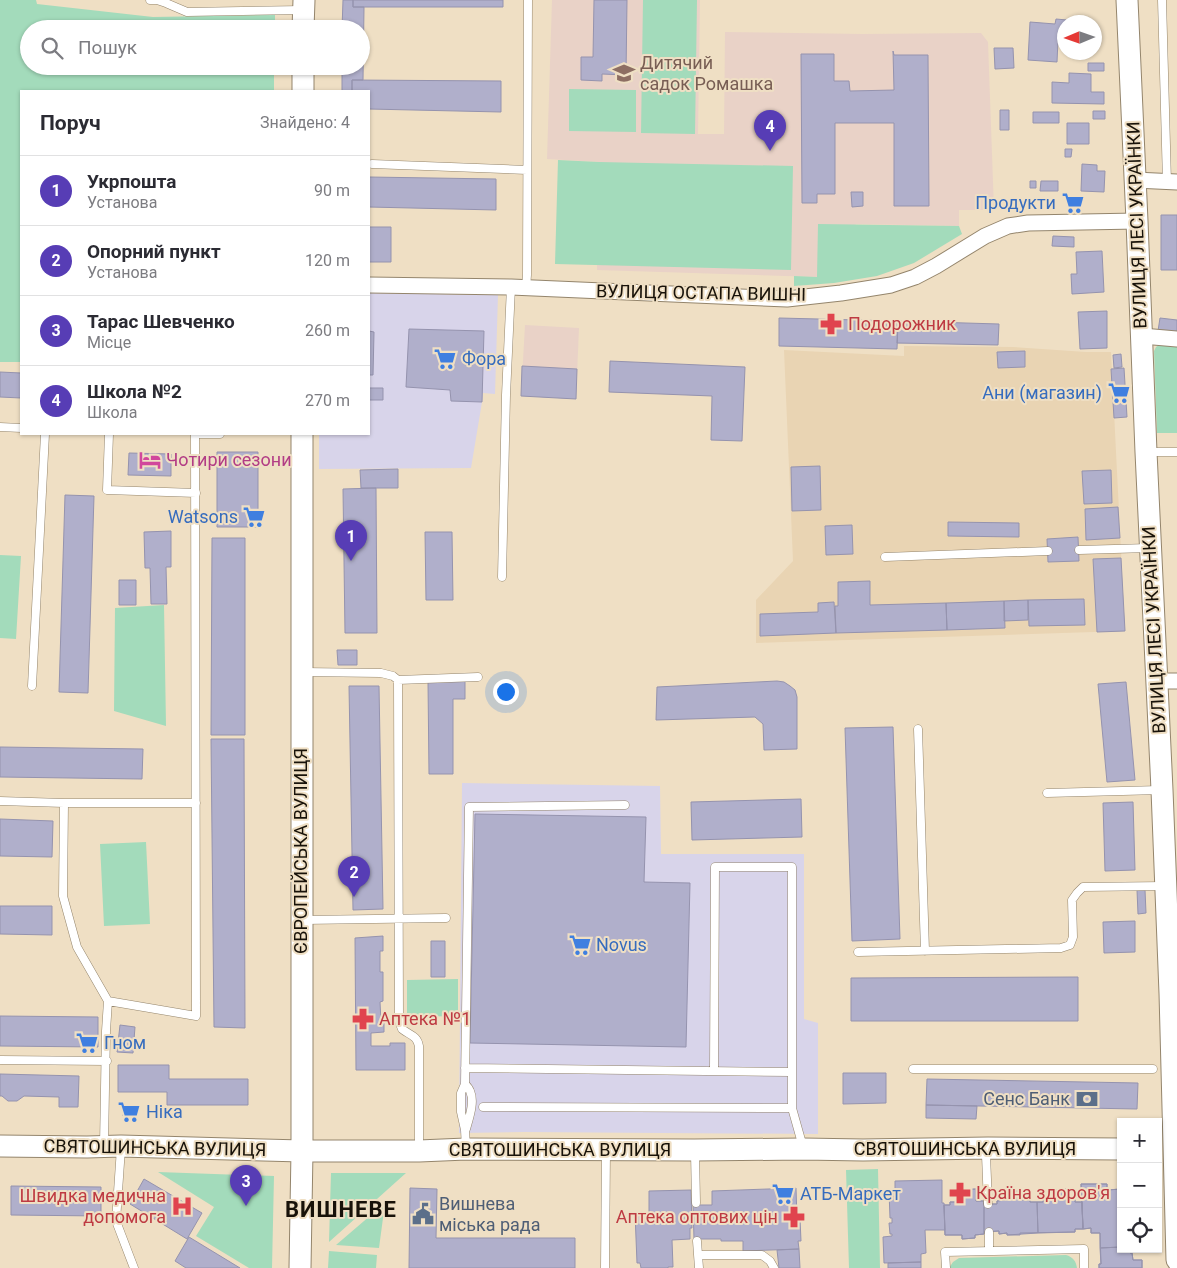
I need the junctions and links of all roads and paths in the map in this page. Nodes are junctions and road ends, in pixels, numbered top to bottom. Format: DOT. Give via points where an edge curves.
graph roads {
  1 [pos="150,0"];
  2 [pos="528,0"];
  3 [pos="1127,0"];
  4 [pos="1162,0"];
  5 [pos="304,13"];
  6 [pos="304,75"];
  7 [pos="304,90"];
  8 [pos="372,164"];
  9 [pos="527,170"];
  10 [pos="1135,180"];
  11 [pos="1172,182"];
  12 [pos="1137,221"];
  13 [pos="370,284"];
  14 [pos="518,288"];
  15 [pos="1142,336"];
  16 [pos="1177,339"];
  17 [pos="0,427"];
  18 [pos="20,428"];
  19 [pos="45,435"];
  20 [pos="109,435"];
  21 [pos="195,435"];
  22 [pos="302,435"];
  23 [pos="1146,452"];
  24 [pos="1177,452"];
  25 [pos="196,493"];
  26 [pos="1151,548"];
  27 [pos="1079,550"];
  28 [pos="1048,551"];
  29 [pos="885,556"];
  30 [pos="502,577"];
  31 [pos="301,672"];
  32 [pos="478,677"];
  33 [pos="398,680"];
  34 [pos="1167,681"];
  35 [pos="32,686"];
  36 [pos="918,729"];
  37 [pos="1162,790"];
  38 [pos="1047,792"];
  39 [pos="0,801"];
  40 [pos="64,802"];
  41 [pos="196,803"];
  42 [pos="625,805"];
  43 [pos="1171,861"];
  44 [pos="1165,886"];
  45 [pos="446,918"];
  46 [pos="398,919"];
  47 [pos="301,920"];
  48 [pos="925,951"];
  49 [pos="858,952"];
  50 [pos="1174,993"];
  51 [pos="108,1001"];
  52 [pos="0,1060"];
  53 [pos="106,1061"];
  54 [pos="466,1068"];
  55 [pos="913,1069"];
  56 [pos="1153,1069"];
  57 [pos="714,1071"];
  58 [pos="791,1072"];
  59 [pos="483,1107"];
  60 [pos="792,1108"];
  61 [pos="466,1139"];
  62 [pos="0,1146"];
  63 [pos="112,1146"];
  64 [pos="1170,1147"];
  65 [pos="988,1148"];
  66 [pos="803,1149"];
  67 [pos="1117,1149"];
  68 [pos="606,1150"];
  69 [pos="694,1150"];
  70 [pos="302,1151"];
  71 [pos="419,1151"];
  72 [pos="696,1203"];
  73 [pos="988,1204"];
  74 [pos="988,1232"];
  75 [pos="697,1241"];
  76 [pos="989,1251"];
  77 [pos="698,1255"];
  78 [pos="1177,1260"];
  79 [pos="134,1268"];
  80 [pos="300,1268"];
  81 [pos="605,1268"];
  82 [pos="699,1268"];
  83 [pos="774,1268"];
  84 [pos="946,1268"];
  85 [pos="1084,1268"];
  1 -- 5 [label="lane" via="187,12"];
  2 -- 9 [label="lane"];
  3 -- 10 [label="street, ВУЛИЦЯ ЛЕСІ УКРАЇНКИ"];
  4 -- 11 [label="lane"];
  6 -- 7 [label="street"];
  8 -- 9 [label="lane"];
  9 -- 14 [label="lane" via="527,275"];
  10 -- 11 [label="street"];
  10 -- 12 [label="street, ВУЛИЦЯ ЛЕСІ УКРАЇНКИ"];
  12 -- 14 [label="street, ВУЛИЦЯ ОСТАПА ВИШНІ" via="1008,226 915,277 891,285 787,299"];
  12 -- 15 [label="street, ВУЛИЦЯ ЛЕСІ УКРАЇНКИ"];
  13 -- 14 [label="street, ВУЛИЦЯ ОСТАПА ВИШНІ"];
  14 -- 30 [label="lane" via="506,395"];
  15 -- 16 [label="street"];
  15 -- 23 [label="street, ВУЛИЦЯ ЛЕСІ УКРАЇНКИ"];
  17 -- 18 [label="lane"];
  19 -- 35 [label="lane"];
  20 -- 25 [label="lane" via="107,490"];
  21 -- 25 [label="lane"];
  22 -- 31 [label="street, ЄВРОПЕЙСЬКА ВУЛИЦЯ"];
  23 -- 24 [label="lane"];
  23 -- 26 [label="street, ВУЛИЦЯ ЛЕСІ УКРАЇНКИ"];
  25 -- 41 [label="lane"];
  26 -- 27 [label="lane"];
  26 -- 34 [label="street, ВУЛИЦЯ ЛЕСІ УКРАЇНКИ"];
  28 -- 29 [label="lane"];
  31 -- 33 [label="lane" via="382,673"];
  31 -- 47 [label="street, ЄВРОПЕЙСЬКА ВУЛИЦЯ"];
  32 -- 33 [label="lane"];
  33 -- 46 [label="lane"];
  34 -- 37 [label="street, ВУЛИЦЯ ЛЕСІ УКРАЇНКИ"];
  36 -- 48 [label="lane"];
  37 -- 38 [label="lane"];
  37 -- 43 [label="street, ВУЛИЦЯ ЛЕСІ УКРАЇНКИ"];
  39 -- 40 [label="lane"];
  40 -- 41 [label="lane"];
  40 -- 51 [label="lane" via="64,896 77,947"];
  41 -- 51 [label="lane" via="196,1016"];
  42 -- 54 [label="lane" via="469,807"];
  43 -- 44 [label="street, ВУЛИЦЯ ЛЕСІ УКРАЇНКИ"];
  44 -- 48 [label="lane" via="1084,887 1072,900 1073,937 1070,945 1061,948"];
  44 -- 50 [label="street, ВУЛИЦЯ ЛЕСІ УКРАЇНКИ"];
  45 -- 46 [label="lane"];
  46 -- 47 [label="lane"];
  46 -- 71 [label="lane" via="400,1026 416,1038 419,1046"];
  47 -- 70 [label="street, ЄВРОПЕЙСЬКА ВУЛИЦЯ"];
  48 -- 49 [label="lane"];
  50 -- 64 [label="street, ВУЛИЦЯ ЛЕСІ УКРАЇНКИ"];
  51 -- 53 [label="lane"];
  52 -- 53 [label="lane"];
  53 -- 63 [label="lane"];
  54 -- 57 [label="lane"];
  54 -- 61 [label="lane" via="461,1112"];
  55 -- 56 [label="lane"];
  57 -- 58 [label="lane"];
  57 -- 58 [label="lane" via="715,867 792,868"];
  58 -- 60 [label="lane"];
  59 -- 60 [label="lane"];
  60 -- 66 [label="lane"];
  61 -- 68 [label="street, СВЯТОШИНСЬКА ВУЛИЦЯ"];
  61 -- 71 [label="street, СВЯТОШИНСЬКА ВУЛИЦЯ"];
  62 -- 63 [label="street, СВЯТОШИНСЬКА ВУЛИЦЯ"];
  63 -- 70 [label="street, СВЯТОШИНСЬКА ВУЛИЦЯ"];
  63 -- 79 [label="lane" via="116,1221"];
  64 -- 78 [label="street, ВУЛИЦЯ ЛЕСІ УКРАЇНКИ"];
  65 -- 66 [label="street, СВЯТОШИНСЬКА ВУЛИЦЯ"];
  65 -- 67 [label="street, СВЯТОШИНСЬКА ВУЛИЦЯ"];
  65 -- 73 [label="lane"];
  66 -- 69 [label="street, СВЯТОШИНСЬКА ВУЛИЦЯ"];
  68 -- 69 [label="street, СВЯТОШИНСЬКА ВУЛИЦЯ"];
  68 -- 81 [label="lane"];
  69 -- 72 [label="lane"];
  70 -- 71 [label="street, СВЯТОШИНСЬКА ВУЛИЦЯ"];
  70 -- 80 [label="street, ЄВРОПЕЙСЬКА ВУЛИЦЯ"];
  74 -- 76 [label="lane"];
  75 -- 77 [label="lane"];
  76 -- 84 [label="lane" via="945,1252"];
  76 -- 85 [label="lane" via="1084,1249"];
  77 -- 82 [label="lane"];
  77 -- 83 [label="lane" via="762,1255"];
}
